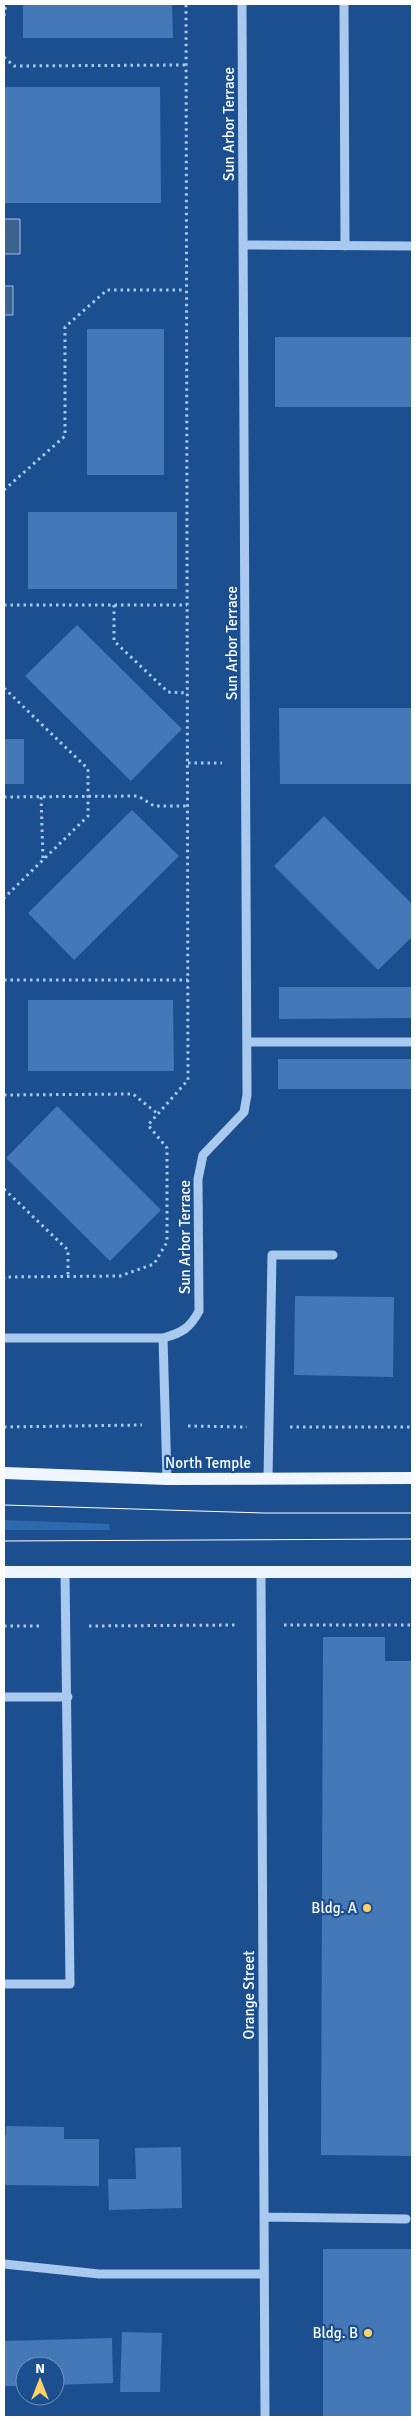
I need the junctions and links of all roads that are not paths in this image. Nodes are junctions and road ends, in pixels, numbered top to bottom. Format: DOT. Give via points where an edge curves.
graph roads {
  1 [pos="242,4"];
  2 [pos="344,4"];
  3 [pos="244,245"];
  4 [pos="346,246"];
  5 [pos="412,246"];
  6 [pos="247,1042"];
  7 [pos="412,1042"];
  8 [pos="333,1255"];
  9 [pos="4,1338"];
  10 [pos="163,1338"];
  11 [pos="4,1473"];
  12 [pos="412,1478"];
  13 [pos="167,1479"];
  14 [pos="268,1479"];
  15 [pos="4,1572"];
  16 [pos="65,1572"];
  17 [pos="261,1572"];
  18 [pos="412,1572"];
  19 [pos="4,1697"];
  20 [pos="68,1697"];
  21 [pos="4,1984"];
  22 [pos="264,2217"];
  23 [pos="406,2219"];
  24 [pos="4,2264"];
  25 [pos="264,2274"];
  26 [pos="265,2417"];
  1 -- 3 [label="street, Sun Arbor Terrace"];
  2 -- 4 [label="street"];
  3 -- 4 [label="street"];
  3 -- 6 [label="street, Sun Arbor Terrace"];
  4 -- 5 [label="street"];
  6 -- 7 [label="street"];
  6 -- 10 [label="street, Sun Arbor Terrace" via="244,1112 202,1155 198,1179 199,1311 192,1324 181,1333"];
  8 -- 14 [label="street" via="272,1255"];
  9 -- 10 [label="street, Sun Arbor Terrace"];
  10 -- 13 [label="street"];
  11 -- 13 [label="main road, North Temple"];
  12 -- 14 [label="main road, North Temple"];
  13 -- 14 [label="main road, North Temple"];
  15 -- 16 [label="main road"];
  16 -- 17 [label="main road"];
  16 -- 20 [label="street"];
  17 -- 18 [label="main road"];
  17 -- 22 [label="street, Orange Street"];
  19 -- 20 [label="street"];
  20 -- 21 [label="street" via="70,1984"];
  22 -- 23 [label="street"];
  22 -- 25 [label="street, Orange Street"];
  24 -- 25 [label="street" via="99,2274"];
  25 -- 26 [label="street, Orange Street"];
}
